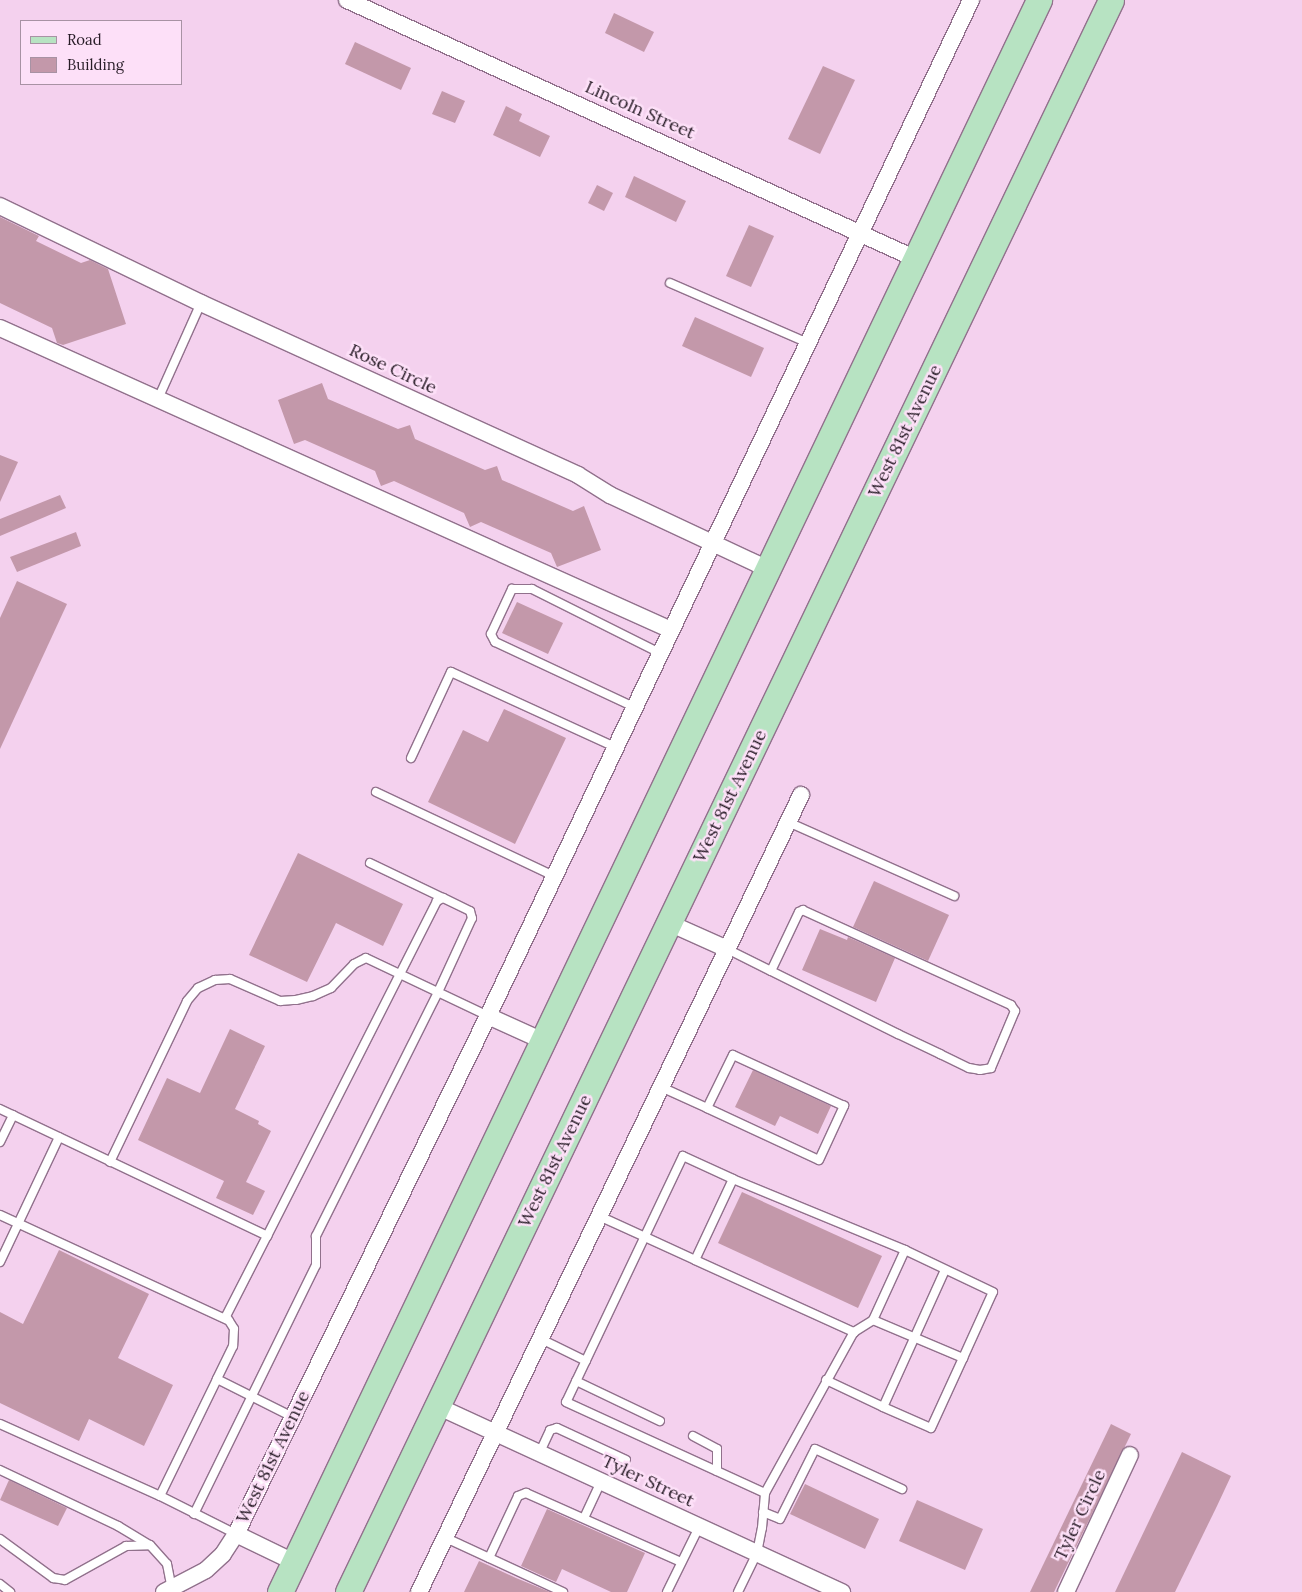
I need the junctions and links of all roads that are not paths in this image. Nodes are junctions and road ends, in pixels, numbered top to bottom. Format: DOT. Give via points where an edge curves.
graph roads {
  1 [pos="347,0"];
  2 [pos="971,0"];
  3 [pos="1039,0"];
  4 [pos="1112,0"];
  5 [pos="0,206"];
  6 [pos="860,233"];
  7 [pos="916,259"];
  8 [pos="670,283"];
  9 [pos="201,303"];
  10 [pos="0,328"];
  11 [pos="808,343"];
  12 [pos="158,399"];
  13 [pos="713,543"];
  14 [pos="768,569"];
  15 [pos="671,630"];
  16 [pos="660,653"];
  17 [pos="634,707"];
  18 [pos="615,747"];
  19 [pos="411,758"];
  20 [pos="376,792"];
  21 [pos="801,795"];
  22 [pos="788,822"];
  23 [pos="370,863"];
  24 [pos="554,876"];
  25 [pos="954,896"];
  26 [pos="443,898"];
  27 [pos="669,923"];
  28 [pos="727,949"];
  29 [pos="771,971"];
  30 [pos="401,974"];
  31 [pos="438,992"];
  32 [pos="488,1016"];
  33 [pos="543,1041"];
  34 [pos="661,1087"];
  35 [pos="707,1108"];
  36 [pos="0,1109"];
  37 [pos="13,1115"];
  38 [pos="59,1137"];
  39 [pos="0,1142"];
  40 [pos="110,1162"];
  41 [pos="733,1179"];
  42 [pos="0,1215"];
  43 [pos="599,1216"];
  44 [pos="18,1223"];
  45 [pos="267,1236"];
  46 [pos="645,1237"];
  47 [pos="905,1250"];
  48 [pos="695,1260"];
  49 [pos="0,1262"];
  50 [pos="945,1270"];
  51 [pos="873,1320"];
  52 [pos="229,1321"];
  53 [pos="854,1332"];
  54 [pos="914,1337"];
  55 [pos="541,1339"];
  56 [pos="963,1358"];
  57 [pos="586,1361"];
  58 [pos="217,1379"];
  59 [pos="826,1380"];
  60 [pos="576,1382"];
  61 [pos="251,1396"];
  62 [pos="437,1406"];
  63 [pos="884,1407"];
  64 [pos="293,1417"];
  65 [pos="660,1421"];
  66 [pos="0,1424"];
  67 [pos="495,1434"];
  68 [pos="693,1436"];
  69 [pos="539,1454"];
  70 [pos="1130,1455"];
  71 [pos="626,1460"];
  72 [pos="0,1470"];
  73 [pos="717,1471"];
  74 [pos="600,1482"];
  75 [pos="902,1489"];
  76 [pos="765,1493"];
  77 [pos="160,1496"];
  78 [pos="763,1512"];
  79 [pos="194,1514"];
  80 [pos="584,1518"];
  81 [pos="699,1527"];
  82 [pos="236,1534"];
  83 [pos="446,1538"];
  84 [pos="0,1539"];
  85 [pos="150,1545"];
  86 [pos="757,1553"];
  87 [pos="489,1558"];
  88 [pos="294,1562"];
  89 [pos="681,1562"];
  90 [pos="0,1584"];
  91 [pos="168,1590"];
  92 [pos="8,1591"];
  93 [pos="280,1592"];
  94 [pos="348,1592"];
  95 [pos="419,1592"];
  96 [pos="563,1592"];
  97 [pos="667,1592"];
  98 [pos="738,1592"];
  99 [pos="842,1592"];
  100 [pos="1066,1592"];
  1 -- 6 [label="street, Lincoln Street"];
  2 -- 6 [label="street, West 81st Avenue"];
  3 -- 7 [label="main road"];
  4 -- 27 [label="main road, West 81st Avenue"];
  5 -- 9 [label="street, Rose Circle"];
  6 -- 7 [label="street, Lincoln Street"];
  6 -- 11 [label="street, West 81st Avenue"];
  7 -- 14 [label="main road"];
  8 -- 11 [label="lane"];
  9 -- 12 [label="lane"];
  9 -- 13 [label="street, Rose Circle" via="578,475 610,495"];
  10 -- 12 [label="street"];
  11 -- 13 [label="street, West 81st Avenue"];
  12 -- 15 [label="street"];
  13 -- 14 [label="street, Rose Circle"];
  13 -- 15 [label="street, West 81st Avenue"];
  14 -- 33 [label="main road"];
  15 -- 16 [label="street, West 81st Avenue"];
  16 -- 17 [label="street, West 81st Avenue"];
  16 -- 17 [label="lane" via="532,589 512,589 491,634 495,642"];
  17 -- 18 [label="street, West 81st Avenue"];
  18 -- 19 [label="lane" via="451,672"];
  18 -- 24 [label="street, West 81st Avenue"];
  20 -- 24 [label="lane"];
  21 -- 22 [label="street"];
  22 -- 25 [label="lane"];
  22 -- 28 [label="street"];
  23 -- 26 [label="lane"];
  24 -- 32 [label="street, West 81st Avenue"];
  26 -- 30 [label="lane" via="437,901"];
  26 -- 31 [label="lane" via="470,911 472,918"];
  27 -- 28 [label="street"];
  27 -- 62 [label="main road, West 81st Avenue"];
  28 -- 29 [label="lane"];
  28 -- 34 [label="street"];
  29 -- 29 [label="lane" via="799,912 803,910 1011,1005 1015,1011 992,1068 980,1070 969,1068"];
  30 -- 31 [label="lane"];
  30 -- 40 [label="lane" via="366,958 354,964 331,988 296,1000 280,1001 230,978 215,980 198,988 187,1000"];
  30 -- 45 [label="lane"];
  31 -- 32 [label="lane"];
  31 -- 61 [label="lane" via="316,1236 316,1265"];
  32 -- 33 [label="street"];
  32 -- 64 [label="street, West 81st Avenue"];
  33 -- 88 [label="main road"];
  34 -- 35 [label="lane"];
  34 -- 43 [label="street"];
  35 -- 35 [label="lane" via="818,1160 844,1106 733,1055"];
  36 -- 37 [label="lane"];
  37 -- 38 [label="lane"];
  37 -- 39 [label="lane"];
  38 -- 40 [label="lane"];
  38 -- 44 [label="lane"];
  40 -- 45 [label="lane"];
  41 -- 46 [label="lane" via="683,1156"];
  41 -- 47 [label="lane"];
  41 -- 48 [label="lane"];
  42 -- 44 [label="lane"];
  43 -- 46 [label="lane"];
  43 -- 55 [label="street"];
  44 -- 49 [label="lane"];
  44 -- 52 [label="lane"];
  45 -- 52 [label="lane" via="226,1316"];
  46 -- 48 [label="lane"];
  46 -- 57 [label="lane"];
  47 -- 50 [label="lane"];
  47 -- 51 [label="lane"];
  48 -- 53 [label="lane"];
  50 -- 54 [label="lane"];
  50 -- 56 [label="lane" via="993,1292"];
  51 -- 53 [label="lane"];
  51 -- 54 [label="lane"];
  52 -- 58 [label="lane" via="234,1329 232,1346"];
  53 -- 59 [label="lane"];
  54 -- 56 [label="lane"];
  54 -- 63 [label="lane"];
  55 -- 57 [label="lane"];
  55 -- 67 [label="street"];
  56 -- 63 [label="lane" via="932,1428"];
  57 -- 60 [label="lane"];
  58 -- 61 [label="lane"];
  58 -- 77 [label="lane"];
  59 -- 63 [label="lane"];
  59 -- 76 [label="lane"];
  60 -- 65 [label="lane"];
  60 -- 73 [label="lane" via="566,1402"];
  61 -- 64 [label="lane"];
  61 -- 79 [label="lane"];
  62 -- 67 [label="street, Tyler Street"];
  62 -- 94 [label="main road, West 81st Avenue"];
  64 -- 82 [label="street, West 81st Avenue"];
  66 -- 77 [label="lane"];
  67 -- 69 [label="street, Tyler Street"];
  67 -- 83 [label="street"];
  68 -- 73 [label="lane" via="717,1449"];
  69 -- 71 [label="lane" via="550,1430 557,1428"];
  69 -- 74 [label="street, Tyler Street"];
  70 -- 100 [label="street, Tyler Circle"];
  72 -- 85 [label="lane" via="118,1526"];
  73 -- 76 [label="lane"];
  74 -- 80 [label="lane"];
  74 -- 81 [label="street, Tyler Street"];
  75 -- 78 [label="lane" via="815,1448 780,1519"];
  76 -- 78 [label="lane"];
  77 -- 79 [label="lane"];
  78 -- 86 [label="lane"];
  79 -- 82 [label="lane"];
  80 -- 87 [label="lane" via="526,1492 518,1496"];
  80 -- 89 [label="lane"];
  81 -- 86 [label="street, Tyler Street"];
  81 -- 89 [label="lane"];
  82 -- 88 [label="street, West 81st Avenue"];
  82 -- 91 [label="street, West 81st Avenue" via="224,1554 206,1570"];
  83 -- 87 [label="lane"];
  83 -- 95 [label="street"];
  84 -- 85 [label="lane" via="53,1578 65,1580 126,1546"];
  85 -- 91 [label="lane" via="167,1564"];
  86 -- 98 [label="lane"];
  86 -- 99 [label="street, Tyler Street"];
  87 -- 96 [label="lane"];
  88 -- 93 [label="main road"];
  89 -- 97 [label="lane"];
  90 -- 92 [label="lane"];
}
